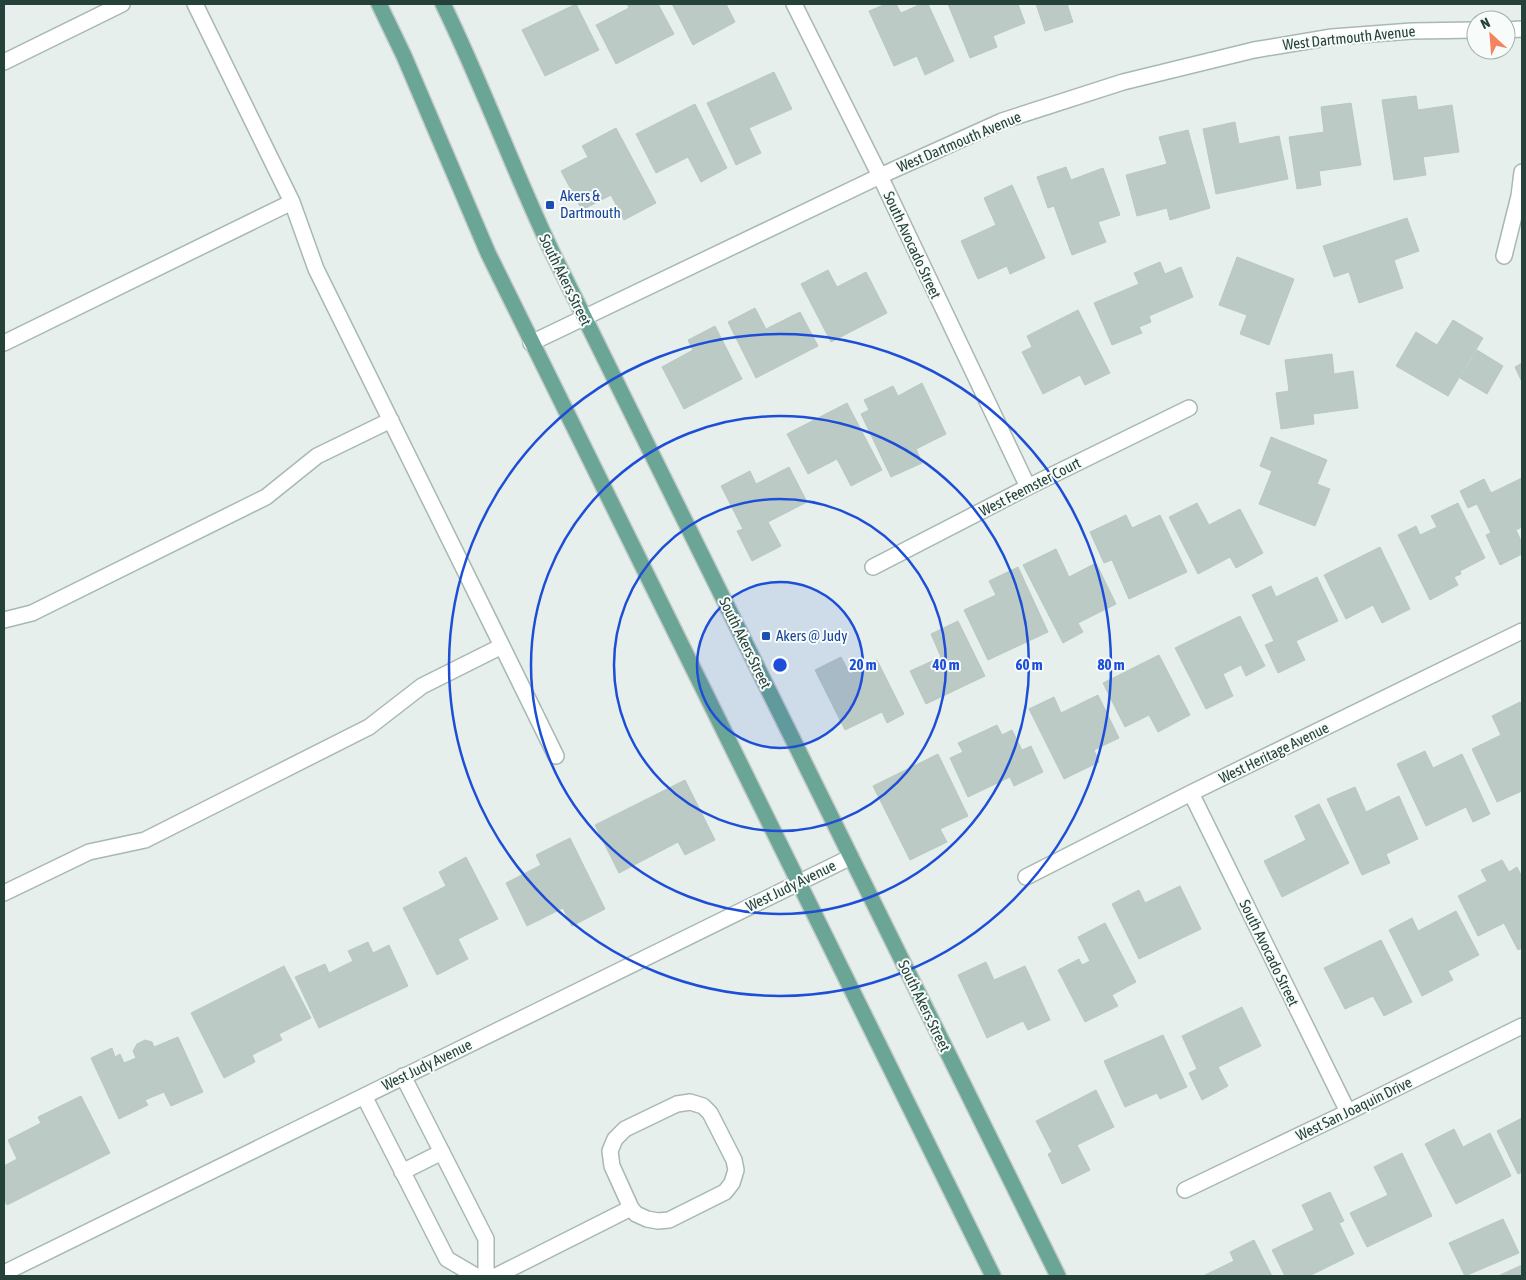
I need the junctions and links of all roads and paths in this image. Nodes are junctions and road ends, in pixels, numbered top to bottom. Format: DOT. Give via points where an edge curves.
graph roads {
  1 [pos="122,4"];
  2 [pos="195,4"];
  3 [pos="379,4"];
  4 [pos="443,4"];
  5 [pos="794,4"];
  6 [pos="1466,30"];
  7 [pos="4,62"];
  8 [pos="1522,172"];
  9 [pos="880,176"];
  10 [pos="292,202"];
  11 [pos="1504,256"];
  12 [pos="584,318"];
  13 [pos="4,343"];
  14 [pos="531,343"];
  15 [pos="1189,408"];
  16 [pos="391,420"];
  17 [pos="1028,487"];
  18 [pos="873,567"];
  19 [pos="4,620"];
  20 [pos="1522,631"];
  21 [pos="502,646"];
  22 [pos="556,756"];
  23 [pos="1191,794"];
  24 [pos="851,857"];
  25 [pos="1026,877"];
  26 [pos="798,883"];
  27 [pos="4,893"];
  28 [pos="1522,1026"];
  29 [pos="404,1076"];
  30 [pos="364,1096"];
  31 [pos="1348,1112"];
  32 [pos="442,1152"];
  33 [pos="402,1172"];
  34 [pos="1185,1190"];
  35 [pos="631,1208"];
  36 [pos="4,1273"];
  37 [pos="476,1276"];
  38 [pos="486,1276"];
  39 [pos="496,1276"];
  40 [pos="993,1276"];
  41 [pos="1058,1276"];
  1 -- 7 [label="street"];
  2 -- 10 [label="street"];
  3 -- 14 [label="main road" via="475,225"];
  4 -- 12 [label="main road, South Akers Street" via="527,199"];
  5 -- 9 [label="street, South Avocado Street"];
  6 -- 9 [label="street, West Dartmouth Avenue" via="1332,37 1254,50 1123,82 1002,121"];
  8 -- 11 [label="street"];
  9 -- 12 [label="street, West Dartmouth Avenue"];
  9 -- 17 [label="street, South Avocado Street"];
  10 -- 13 [label="street"];
  10 -- 16 [label="street" via="316,269"];
  12 -- 14 [label="street, West Dartmouth Avenue"];
  12 -- 24 [label="main road, South Akers Street"];
  14 -- 26 [label="main road"];
  15 -- 17 [label="street, West Feemster Court"];
  16 -- 19 [label="street" via="317,456 266,497 32,613"];
  16 -- 21 [label="street"];
  17 -- 18 [label="street, West Feemster Court"];
  20 -- 23 [label="street, West Heritage Avenue"];
  21 -- 22 [label="street"];
  21 -- 27 [label="street" via="422,686 369,727 145,840 89,852"];
  23 -- 25 [label="street, West Heritage Avenue"];
  23 -- 31 [label="street, South Avocado Street"];
  24 -- 26 [label="street, West Judy Avenue"];
  24 -- 41 [label="main road, South Akers Street"];
  26 -- 29 [label="street, West Judy Avenue"];
  26 -- 40 [label="main road"];
  28 -- 31 [label="street, West San Joaquin Drive"];
  29 -- 30 [label="street, West Judy Avenue"];
  29 -- 32 [label="street"];
  30 -- 33 [label="street"];
  30 -- 36 [label="street, West Judy Avenue"];
  31 -- 34 [label="street, West San Joaquin Drive"];
  32 -- 33 [label="street"];
  32 -- 38 [label="street" via="486,1239"];
  33 -- 37 [label="street" via="448,1259"];
  35 -- 35 [label="street" via="612,1166 610,1151 615,1139 625,1129 677,1104 690,1102 703,1106 710,1113 734,1160 736,1170 732,1184 725,1192 669,1220 646,1219"];
  35 -- 39 [label="street"];
}
